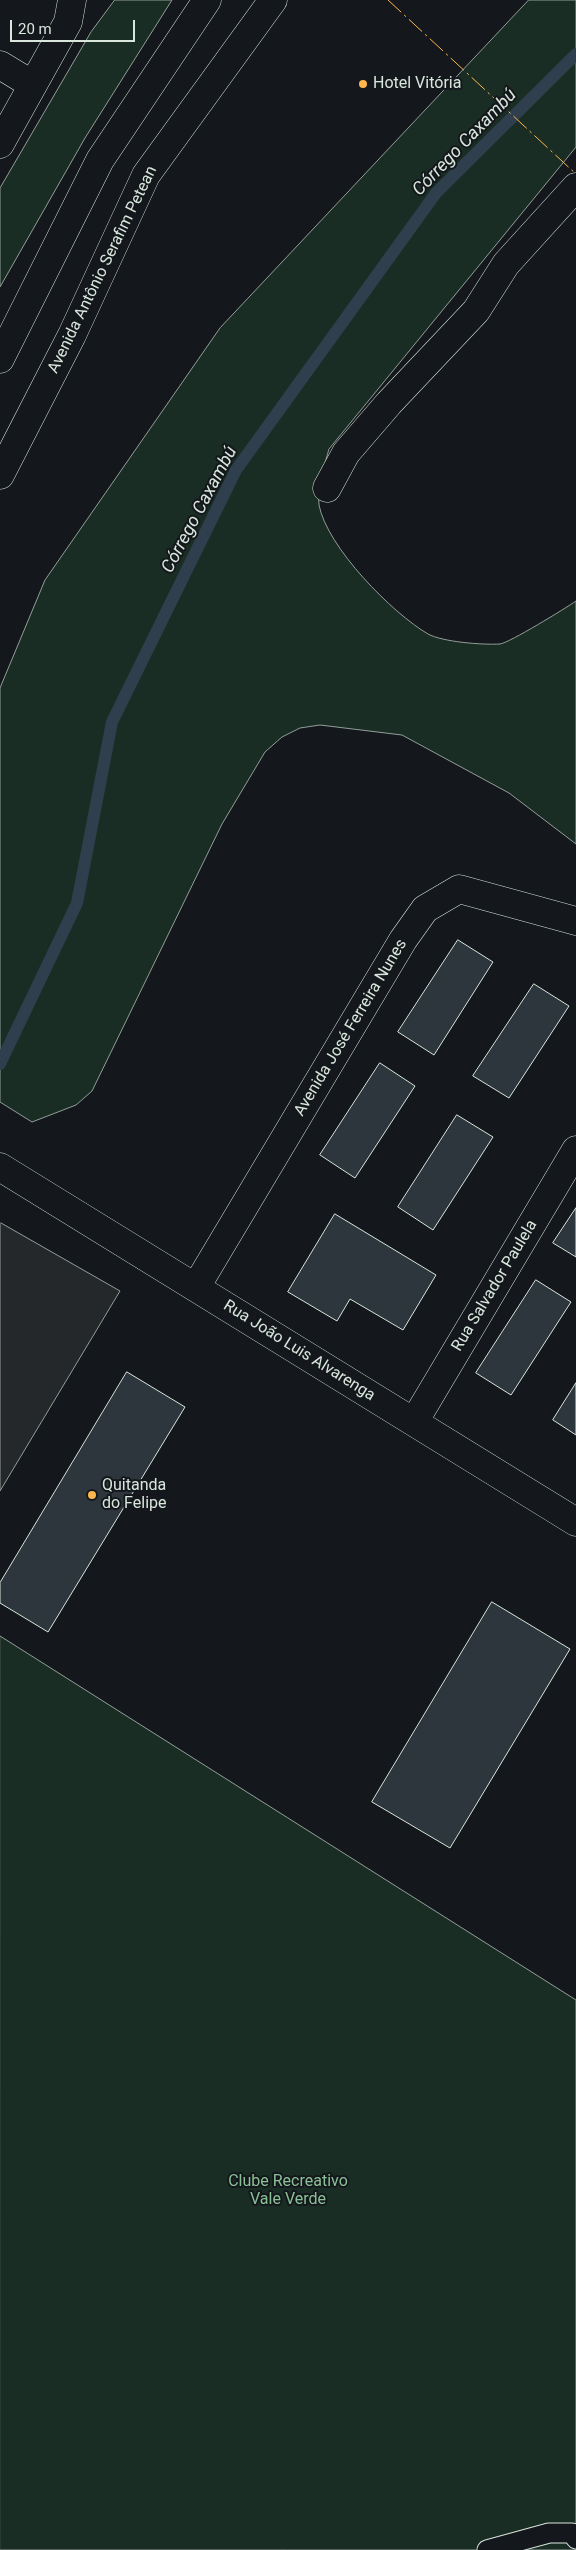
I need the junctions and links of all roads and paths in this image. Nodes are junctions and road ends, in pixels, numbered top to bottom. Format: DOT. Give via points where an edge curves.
graph roads {
  1 [pos="85,0"];
  2 [pos="207,0"];
  3 [pos="273,0"];
  4 [pos="70,11"];
  5 [pos="0,65"];
  6 [pos="33,85"];
  7 [pos="0,144"];
  8 [pos="575,189"];
  9 [pos="0,359"];
  10 [pos="0,475"];
  11 [pos="327,488"];
  12 [pos="576,921"];
  13 [pos="576,1150"];
  14 [pos="10,1173"];
  15 [pos="196,1287"];
  16 [pos="414,1422"];
  17 [pos="576,1522"];
  18 [pos="576,2539"];
  19 [pos="487,2550"];
  1 -- 4 [label="street"];
  2 -- 9 [label="street" via="100,160"];
  3 -- 10 [label="street, Avenida Antônio Serafim Petean" via="146,175 72,335"];
  4 -- 6 [label="street"];
  5 -- 6 [label="street"];
  6 -- 7 [label="street"];
  8 -- 11 [label="street" via="506,264 476,311 346,453"];
  12 -- 15 [label="street, Avenida José Ferreira Nunes" via="459,889 425,909 403,940"];
  13 -- 16 [label="street, Rua Salvador Paulela"];
  14 -- 15 [label="street, Rua João Luis Alvarenga"];
  15 -- 16 [label="street, Rua João Luis Alvarenga"];
  16 -- 17 [label="street, Rua João Luis Alvarenga"];
  18 -- 19 [label="lane" via="572,2533 549,2533"];
}
